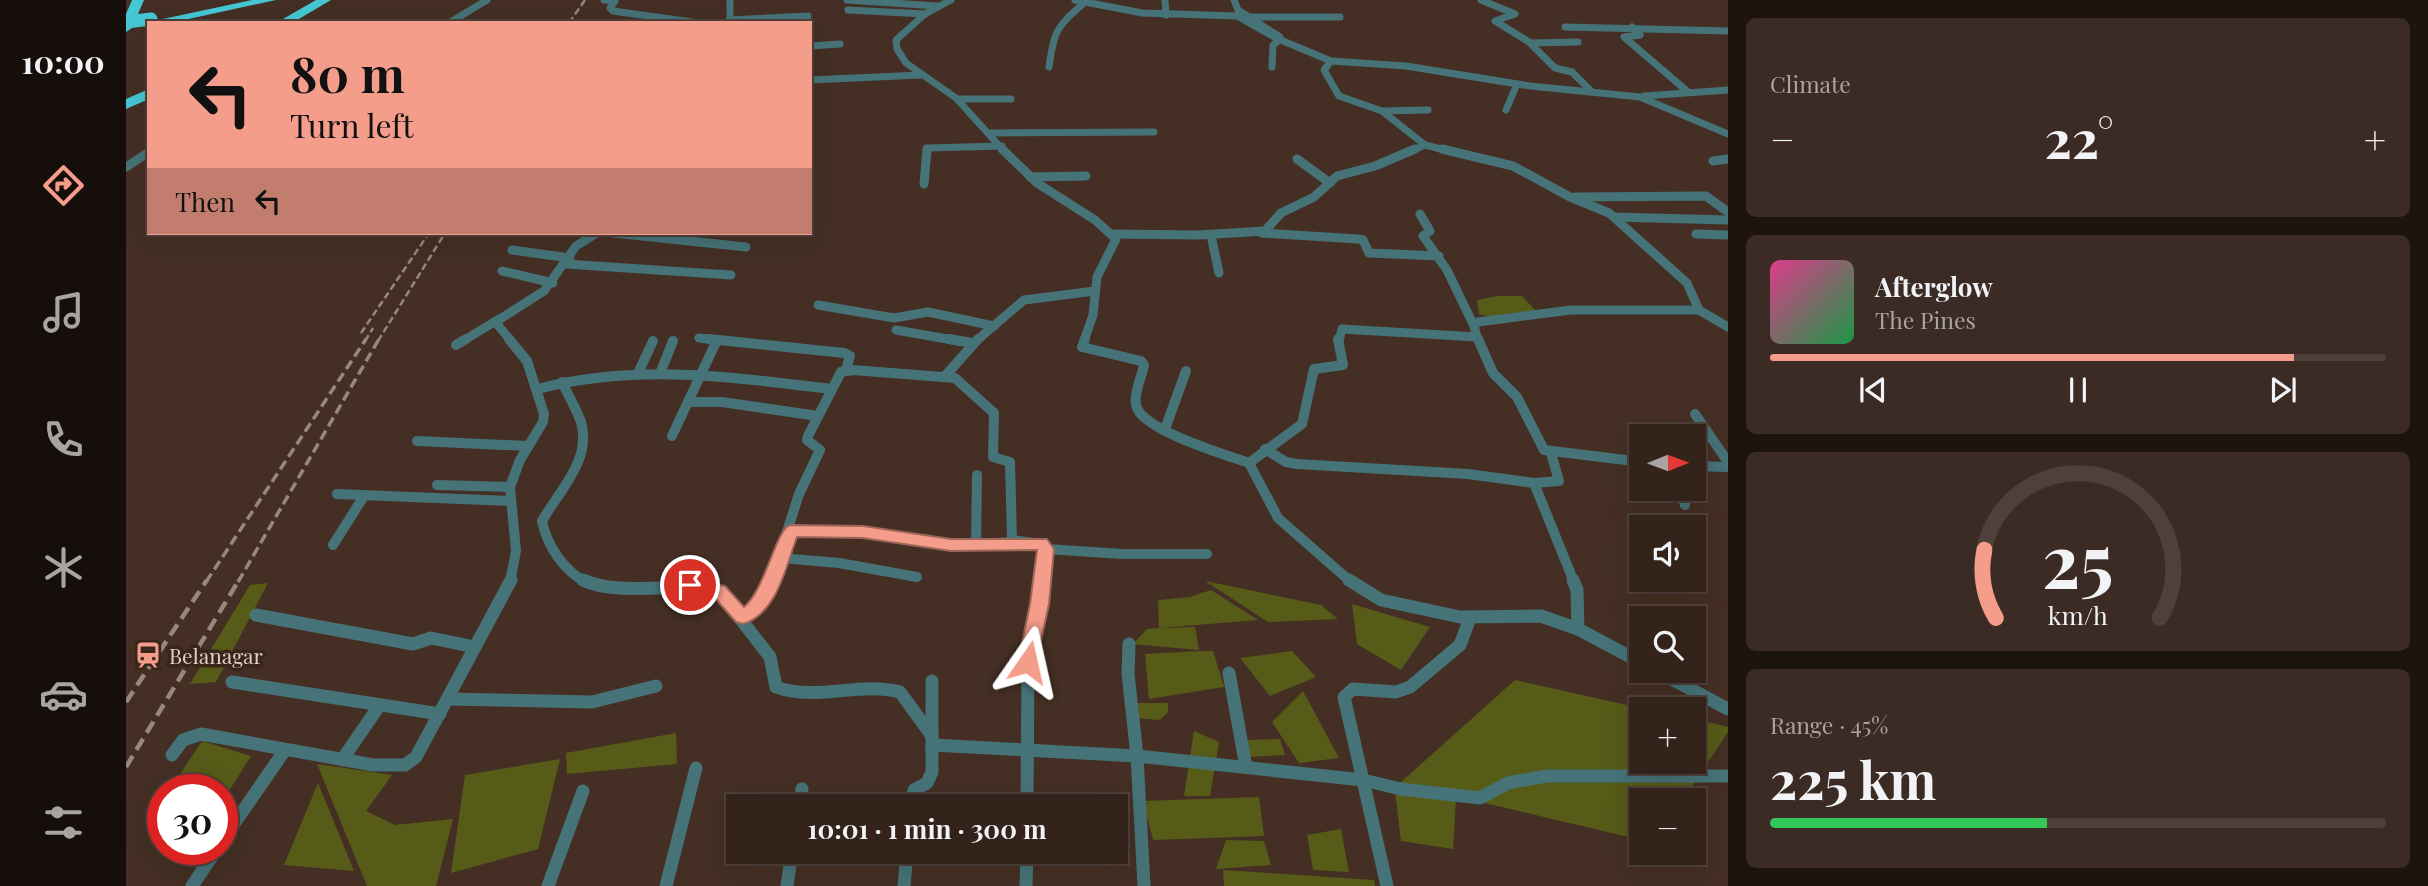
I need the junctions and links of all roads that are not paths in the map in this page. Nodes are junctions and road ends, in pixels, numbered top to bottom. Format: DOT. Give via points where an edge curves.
graph roads {
  1 [pos="138,0"];
  2 [pos="242,0"];
  3 [pos="257,0"];
  4 [pos="270,0"];
  5 [pos="325,0"];
  6 [pos="487,0"];
  7 [pos="604,0"];
  8 [pos="730,0"];
  9 [pos="847,0"];
  10 [pos="951,0"];
  11 [pos="1075,0"];
  12 [pos="1165,0"];
  13 [pos="1234,0"];
  14 [pos="1482,0"];
  15 [pos="1085,2"];
  16 [pos="937,6"];
  17 [pos="848,9"];
  18 [pos="198,11"];
  19 [pos="925,14"];
  20 [pos="1166,15"];
  21 [pos="808,16"];
  22 [pos="1250,17"];
  23 [pos="1340,18"];
  24 [pos="732,20"];
  25 [pos="154,21"];
  26 [pos="155,21"];
  27 [pos="286,21"];
  28 [pos="452,21"];
  29 [pos="685,21"];
  30 [pos="147,22"];
  31 [pos="1643,22"];
  32 [pos="126,25"];
  33 [pos="1565,27"];
  34 [pos="1632,27"];
  35 [pos="1650,27"];
  36 [pos="1728,31"];
  37 [pos="1278,39"];
  38 [pos="1578,42"];
  39 [pos="1531,43"];
  40 [pos="840,44"];
  41 [pos="812,46"];
  42 [pos="1331,61"];
  43 [pos="1049,66"];
  44 [pos="1272,67"];
  45 [pos="921,75"];
  46 [pos="812,80"];
  47 [pos="1517,85"];
  48 [pos="1728,90"];
  49 [pos="1687,91"];
  50 [pos="1592,92"];
  51 [pos="147,94"];
  52 [pos="1640,97"];
  53 [pos="957,99"];
  54 [pos="1012,99"];
  55 [pos="126,105"];
  56 [pos="1428,110"];
  57 [pos="1506,110"];
  58 [pos="1382,111"];
  59 [pos="1154,132"];
  60 [pos="991,133"];
  61 [pos="1728,134"];
  62 [pos="1425,145"];
  63 [pos="1002,146"];
  64 [pos="147,153"];
  65 [pos="1297,159"];
  66 [pos="1728,159"];
  67 [pos="1713,161"];
  68 [pos="126,167"];
  69 [pos="1086,176"];
  70 [pos="1030,177"];
  71 [pos="1330,183"];
  72 [pos="924,184"];
  73 [pos="1570,197"];
  74 [pos="1728,212"];
  75 [pos="1420,214"];
  76 [pos="1614,217"];
  77 [pos="1728,220"];
  78 [pos="1258,232"];
  79 [pos="1113,233"];
  80 [pos="1696,234"];
  81 [pos="589,235"];
  82 [pos="655,235"];
  83 [pos="701,235"];
  84 [pos="1211,235"];
  85 [pos="1728,235"];
  86 [pos="696,242"];
  87 [pos="746,247"];
  88 [pos="512,250"];
  89 [pos="1439,256"];
  90 [pos="569,262"];
  91 [pos="502,271"];
  92 [pos="1219,274"];
  93 [pos="730,275"];
  94 [pos="552,283"];
  95 [pos="1096,291"];
  96 [pos="818,306"];
  97 [pos="1699,310"];
  98 [pos="499,319"];
  99 [pos="993,326"];
  100 [pos="1728,327"];
  101 [pos="896,330"];
  102 [pos="1476,332"];
  103 [pos="699,338"];
  104 [pos="718,340"];
  105 [pos="653,341"];
  106 [pos="673,341"];
  107 [pos="972,343"];
  108 [pos="456,345"];
  109 [pos="846,370"];
  110 [pos="639,371"];
  111 [pos="660,371"];
  112 [pos="1186,371"];
  113 [pos="703,375"];
  114 [pos="946,375"];
  115 [pos="548,386"];
  116 [pos="831,389"];
  117 [pos="689,402"];
  118 [pos="1695,414"];
  119 [pos="818,416"];
  120 [pos="1165,429"];
  121 [pos="672,436"];
  122 [pos="416,441"];
  123 [pos="528,446"];
  124 [pos="1265,449"];
  125 [pos="1551,453"];
  126 [pos="1629,462"];
  127 [pos="1728,462"];
  128 [pos="1249,463"];
  129 [pos="1706,466"];
  130 [pos="1728,467"];
  131 [pos="977,475"];
  132 [pos="1535,483"];
  133 [pos="437,485"];
  134 [pos="337,494"];
  135 [pos="510,494"];
  136 [pos="364,496"];
  137 [pos="1684,501"];
  138 [pos="1685,505"];
  139 [pos="791,528"];
  140 [pos="1014,542"];
  141 [pos="333,545"];
  142 [pos="976,545"];
  143 [pos="1046,549"];
  144 [pos="1206,554"];
  145 [pos="781,558"];
  146 [pos="917,577"];
  147 [pos="256,615"];
  148 [pos="743,617"];
  149 [pos="1470,618"];
  150 [pos="1578,629"];
  151 [pos="1129,644"];
  152 [pos="475,648"];
  153 [pos="1629,656"];
  154 [pos="1229,673"];
  155 [pos="932,681"];
  156 [pos="232,682"];
  157 [pos="1679,683"];
  158 [pos="656,686"];
  159 [pos="448,699"];
  160 [pos="379,706"];
  161 [pos="1728,709"];
  162 [pos="440,714"];
  163 [pos="932,740"];
  164 [pos="285,750"];
  165 [pos="1028,750"];
  166 [pos="172,755"];
  167 [pos="1137,756"];
  168 [pos="342,760"];
  169 [pos="1246,767"];
  170 [pos="696,768"];
  171 [pos="1728,776"];
  172 [pos="1363,780"];
  173 [pos="802,789"];
  174 [pos="583,791"];
  175 [pos="801,794"];
  176 [pos="913,794"];
  177 [pos="1027,794"];
  178 [pos="238,818"];
  179 [pos="790,864"];
  180 [pos="906,864"];
  181 [pos="1027,864"];
  182 [pos="206,865"];
  183 [pos="192,886"];
  184 [pos="548,886"];
  185 [pos="666,886"];
  186 [pos="787,886"];
  187 [pos="904,886"];
  188 [pos="1026,886"];
  189 [pos="1144,886"];
  190 [pos="1387,886"];
  1 -- 32 [label="highway"];
  2 -- 18 [label="highway"];
  3 -- 18 [label="highway"];
  4 -- 26 [label="highway"];
  5 -- 27 [label="highway"];
  6 -- 28 [label="street"];
  7 -- 29 [label="street" via="615,1 613,11"];
  8 -- 24 [label="street"];
  9 -- 16 [label="street"];
  10 -- 16 [label="street"];
  11 -- 15 [label="street"];
  12 -- 20 [label="street"];
  13 -- 22 [label="street" via="1237,10"];
  14 -- 39 [label="street" via="1515,14 1495,21"];
  15 -- 20 [label="street"];
  15 -- 43 [label="street" via="1060,24"];
  16 -- 19 [label="street"];
  17 -- 19 [label="street"];
  18 -- 25 [label="highway"];
  19 -- 45 [label="street" via="895,43"];
  20 -- 37 [label="street" via="1237,16"];
  21 -- 24 [label="street"];
  22 -- 23 [label="street"];
  22 -- 37 [label="street"];
  30 -- 32 [label="highway, bridge"];
  31 -- 35 [label="street"];
  33 -- 34 [label="street"];
  34 -- 35 [label="street"];
  34 -- 49 [label="street" via="1640,35 1623,37"];
  35 -- 36 [label="street"];
  37 -- 42 [label="street"];
  37 -- 44 [label="street" via="1273,45"];
  38 -- 39 [label="street"];
  39 -- 50 [label="street" via="1555,68 1572,72"];
  40 -- 41 [label="street"];
  42 -- 47 [label="street" via="1419,68"];
  42 -- 58 [label="street" via="1324,70 1339,96"];
  45 -- 46 [label="street"];
  45 -- 53 [label="street"];
  47 -- 50 [label="street"];
  47 -- 57 [label="street"];
  48 -- 49 [label="street"];
  49 -- 52 [label="street"];
  50 -- 52 [label="street"];
  51 -- 55 [label="highway"];
  52 -- 61 [label="street"];
  53 -- 54 [label="street"];
  53 -- 60 [label="street"];
  56 -- 58 [label="street"];
  58 -- 62 [label="street"];
  59 -- 60 [label="street"];
  60 -- 63 [label="street"];
  62 -- 71 [label="street" via="1375,166 1344,173"];
  62 -- 73 [label="street" via="1513,166"];
  63 -- 70 [label="street"];
  63 -- 72 [label="street" via="927,148"];
  64 -- 68 [label="street"];
  65 -- 71 [label="street"];
  66 -- 67 [label="street"];
  69 -- 70 [label="street"];
  70 -- 79 [label="street"];
  71 -- 78 [label="street" via="1314,197 1287,208 1269,228"];
  73 -- 74 [label="street" via="1706,196"];
  73 -- 76 [label="street"];
  75 -- 89 [label="street" via="1430,230 1423,236"];
  76 -- 77 [label="street"];
  76 -- 97 [label="street" via="1687,284"];
  78 -- 84 [label="street"];
  78 -- 89 [label="street" via="1358,239 1369,253"];
  79 -- 84 [label="street"];
  79 -- 95 [label="street" via="1115,239 1097,277"];
  80 -- 85 [label="street"];
  81 -- 90 [label="street"];
  82 -- 86 [label="street"];
  83 -- 86 [label="street"];
  84 -- 92 [label="street"];
  86 -- 87 [label="street"];
  88 -- 90 [label="street"];
  89 -- 102 [label="street"];
  90 -- 93 [label="street"];
  90 -- 94 [label="street"];
  91 -- 94 [label="street"];
  94 -- 98 [label="street" via="538,297"];
  95 -- 99 [label="street" via="1024,300"];
  95 -- 120 [label="street" via="1082,347 1141,361 1136,406 1144,417"];
  96 -- 99 [label="street" via="894,318 928,312"];
  97 -- 100 [label="street"];
  97 -- 102 [label="street" via="1572,310 1478,323"];
  98 -- 108 [label="street"];
  98 -- 115 [label="street" via="498,329 518,346"];
  99 -- 107 [label="street"];
  101 -- 107 [label="street"];
  102 -- 124 [label="street" via="1342,328 1338,337 1343,365 1314,369 1302,424"];
  102 -- 125 [label="street" via="1493,373 1517,397 1540,446"];
  103 -- 104 [label="street"];
  104 -- 109 [label="street" via="844,353 850,356"];
  104 -- 113 [label="street"];
  105 -- 110 [label="street"];
  106 -- 111 [label="street"];
  107 -- 114 [label="street"];
  109 -- 114 [label="street"];
  109 -- 116 [label="street"];
  110 -- 111 [label="street"];
  110 -- 115 [label="street"];
  111 -- 113 [label="street"];
  112 -- 120 [label="street"];
  113 -- 116 [label="street"];
  113 -- 117 [label="street"];
  114 -- 140 [label="street" via="962,383 994,413 992,455 1011,464"];
  115 -- 123 [label="street" via="543,422"];
  115 -- 148 [label="street" via="582,427 576,468 542,522 569,571 600,584 706,587 725,596"];
  116 -- 119 [label="street"];
  117 -- 119 [label="street" via="722,402"];
  117 -- 121 [label="street"];
  118 -- 127 [label="street"];
  119 -- 139 [label="street" via="807,440 820,450 796,502"];
  120 -- 128 [label="street"];
  122 -- 123 [label="street"];
  123 -- 135 [label="street"];
  124 -- 128 [label="street"];
  124 -- 132 [label="street" via="1297,464 1468,474"];
  125 -- 126 [label="street"];
  125 -- 132 [label="street" via="1559,481"];
  128 -- 149 [label="street" via="1278,518 1354,585 1381,600"];
  129 -- 130 [label="street"];
  131 -- 142 [label="street"];
  132 -- 150 [label="street" via="1577,590"];
  133 -- 135 [label="street"];
  134 -- 136 [label="street"];
  135 -- 136 [label="street"];
  135 -- 152 [label="street" via="516,566"];
  136 -- 141 [label="street"];
  137 -- 138 [label="street"];
  139 -- 142 [label="street"];
  139 -- 145 [label="street"];
  140 -- 142 [label="street"];
  140 -- 143 [label="street" via="1041,544"];
  143 -- 144 [label="street"];
  143 -- 165 [label="street" via="1028,662"];
  145 -- 146 [label="street" via="851,564"];
  145 -- 148 [label="street" via="765,596"];
  147 -- 152 [label="street" via="406,643 431,638"];
  148 -- 163 [label="street" via="769,657 776,687 782,691 822,694 893,689 905,697"];
  149 -- 150 [label="street" via="1529,615"];
  149 -- 172 [label="street" via="1460,645 1410,687 1396,692 1346,692"];
  150 -- 153 [label="street"];
  151 -- 167 [label="street"];
  152 -- 159 [label="street"];
  154 -- 169 [label="street"];
  155 -- 163 [label="street"];
  156 -- 160 [label="street"];
  157 -- 161 [label="street"];
  158 -- 159 [label="street" via="592,702"];
  159 -- 162 [label="street"];
  160 -- 162 [label="street"];
  160 -- 168 [label="street"];
  162 -- 168 [label="street" via="416,757 405,765"];
  163 -- 165 [label="street"];
  163 -- 176 [label="street" via="931,779"];
  164 -- 166 [label="street" via="188,734"];
  164 -- 168 [label="street"];
  164 -- 178 [label="street"];
  165 -- 167 [label="street"];
  165 -- 177 [label="street"];
  167 -- 169 [label="street"];
  167 -- 189 [label="street"];
  169 -- 172 [label="street"];
  170 -- 185 [label="street"];
  171 -- 172 [label="street" via="1546,776 1508,783 1486,797 1401,789"];
  172 -- 190 [label="street"];
  173 -- 175 [label="street"];
  174 -- 184 [label="street"];
  179 -- 186 [label="street"];
  180 -- 187 [label="street"];
  181 -- 188 [label="street"];
  182 -- 183 [label="street"];
}
